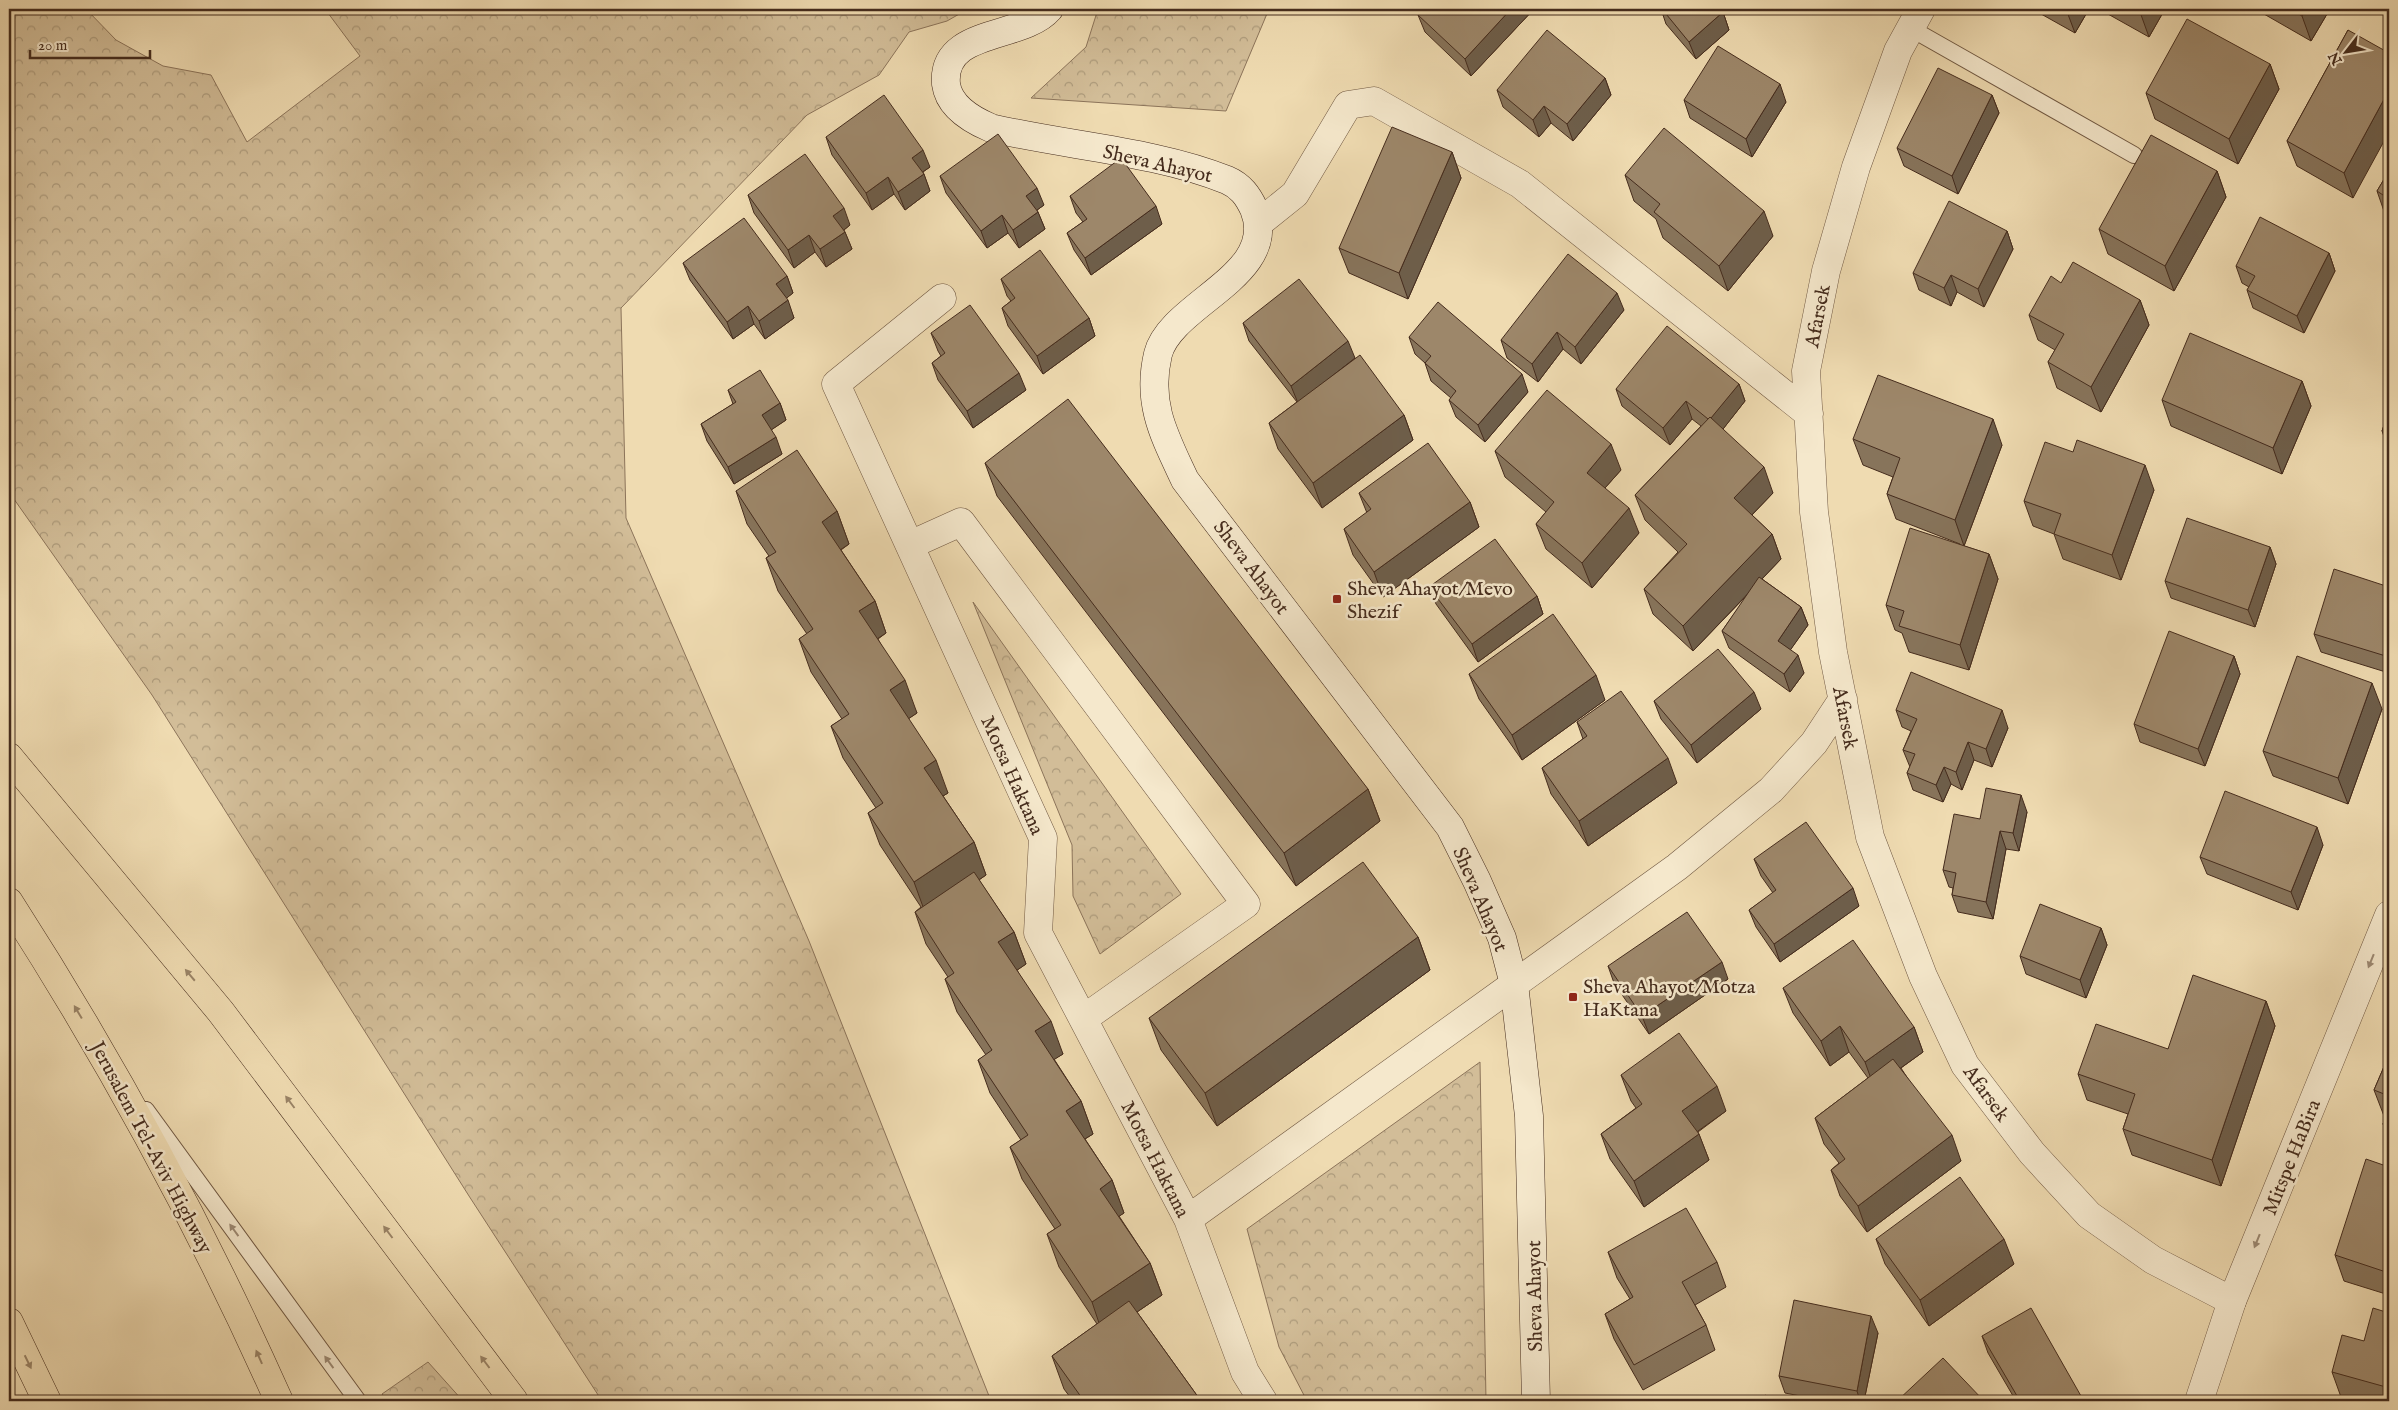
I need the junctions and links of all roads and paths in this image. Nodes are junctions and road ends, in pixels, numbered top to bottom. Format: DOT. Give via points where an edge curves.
graph roads {
  1 [pos="1049,9"];
  2 [pos="1916,18"];
  3 [pos="2134,155"];
  4 [pos="1259,223"];
  5 [pos="942,298"];
  6 [pos="1808,414"];
  7 [pos="910,545"];
  8 [pos="1843,699"];
  9 [pos="9,757"];
  10 [pos="9,902"];
  11 [pos="2389,915"];
  12 [pos="1514,984"];
  13 [pos="1083,1019"];
  14 [pos="92,1036"];
  15 [pos="1188,1218"];
  16 [pos="2232,1301"];
  17 [pos="9,1322"];
  18 [pos="47,1401"];
  19 [pos="280,1401"];
  20 [pos="358,1401"];
  21 [pos="514,1401"];
  22 [pos="1263,1401"];
  23 [pos="1536,1401"];
  24 [pos="2199,1401"];
  1 -- 4 [label="street, Sheva Ahayot" via="1032,22 970,43 956,53 948,64 946,76 950,94 962,111 991,128 1187,166 1229,181 1247,194"];
  2 -- 3 [label="lane"];
  2 -- 6 [label="street, Afarsek" via="1898,51 1860,158 1826,271 1806,371"];
  4 -- 6 [label="street" via="1295,194 1348,105 1374,101 1520,184"];
  4 -- 12 [label="street, Sheva Ahayot" via="1256,246 1238,270 1211,298 1172,329 1159,353 1153,390 1161,429 1185,480 1450,827 1502,938"];
  5 -- 7 [label="street, Motsa Haktana" via="836,384"];
  6 -- 8 [label="street, Afarsek" via="1814,512 1832,652"];
  7 -- 13 [label="street, Motsa Haktana" via="1043,838 1038,933"];
  7 -- 13 [label="street" via="961,522 1246,904"];
  8 -- 12 [label="street" via="1814,743 1771,790 1677,867"];
  8 -- 16 [label="street, Afarsek" via="1870,837 1923,976 1965,1065 2032,1153 2089,1215 2153,1260"];
  21 -- 9 [label="highway, one-way" via="221,1012"];
  14 -- 10 [label="highway, Jerusalem Tel-Aviv Highway, one-way"];
  11 -- 16 [label="street, Mitspe HaBira, one-way"];
  12 -- 15 [label="street"];
  12 -- 23 [label="street, Sheva Ahayot" via="1529,1116"];
  13 -- 15 [label="street, Motsa Haktana"];
  19 -- 14 [label="highway, Jerusalem Tel-Aviv Highway, one-way" via="193,1217"];
  20 -- 14 [label="lane, one-way"];
  15 -- 22 [label="street, Motsa Haktana" via="1245,1372"];
  16 -- 24 [label="street, Mitspe HaBira"];
  17 -- 18 [label="highway, one-way"];
}
